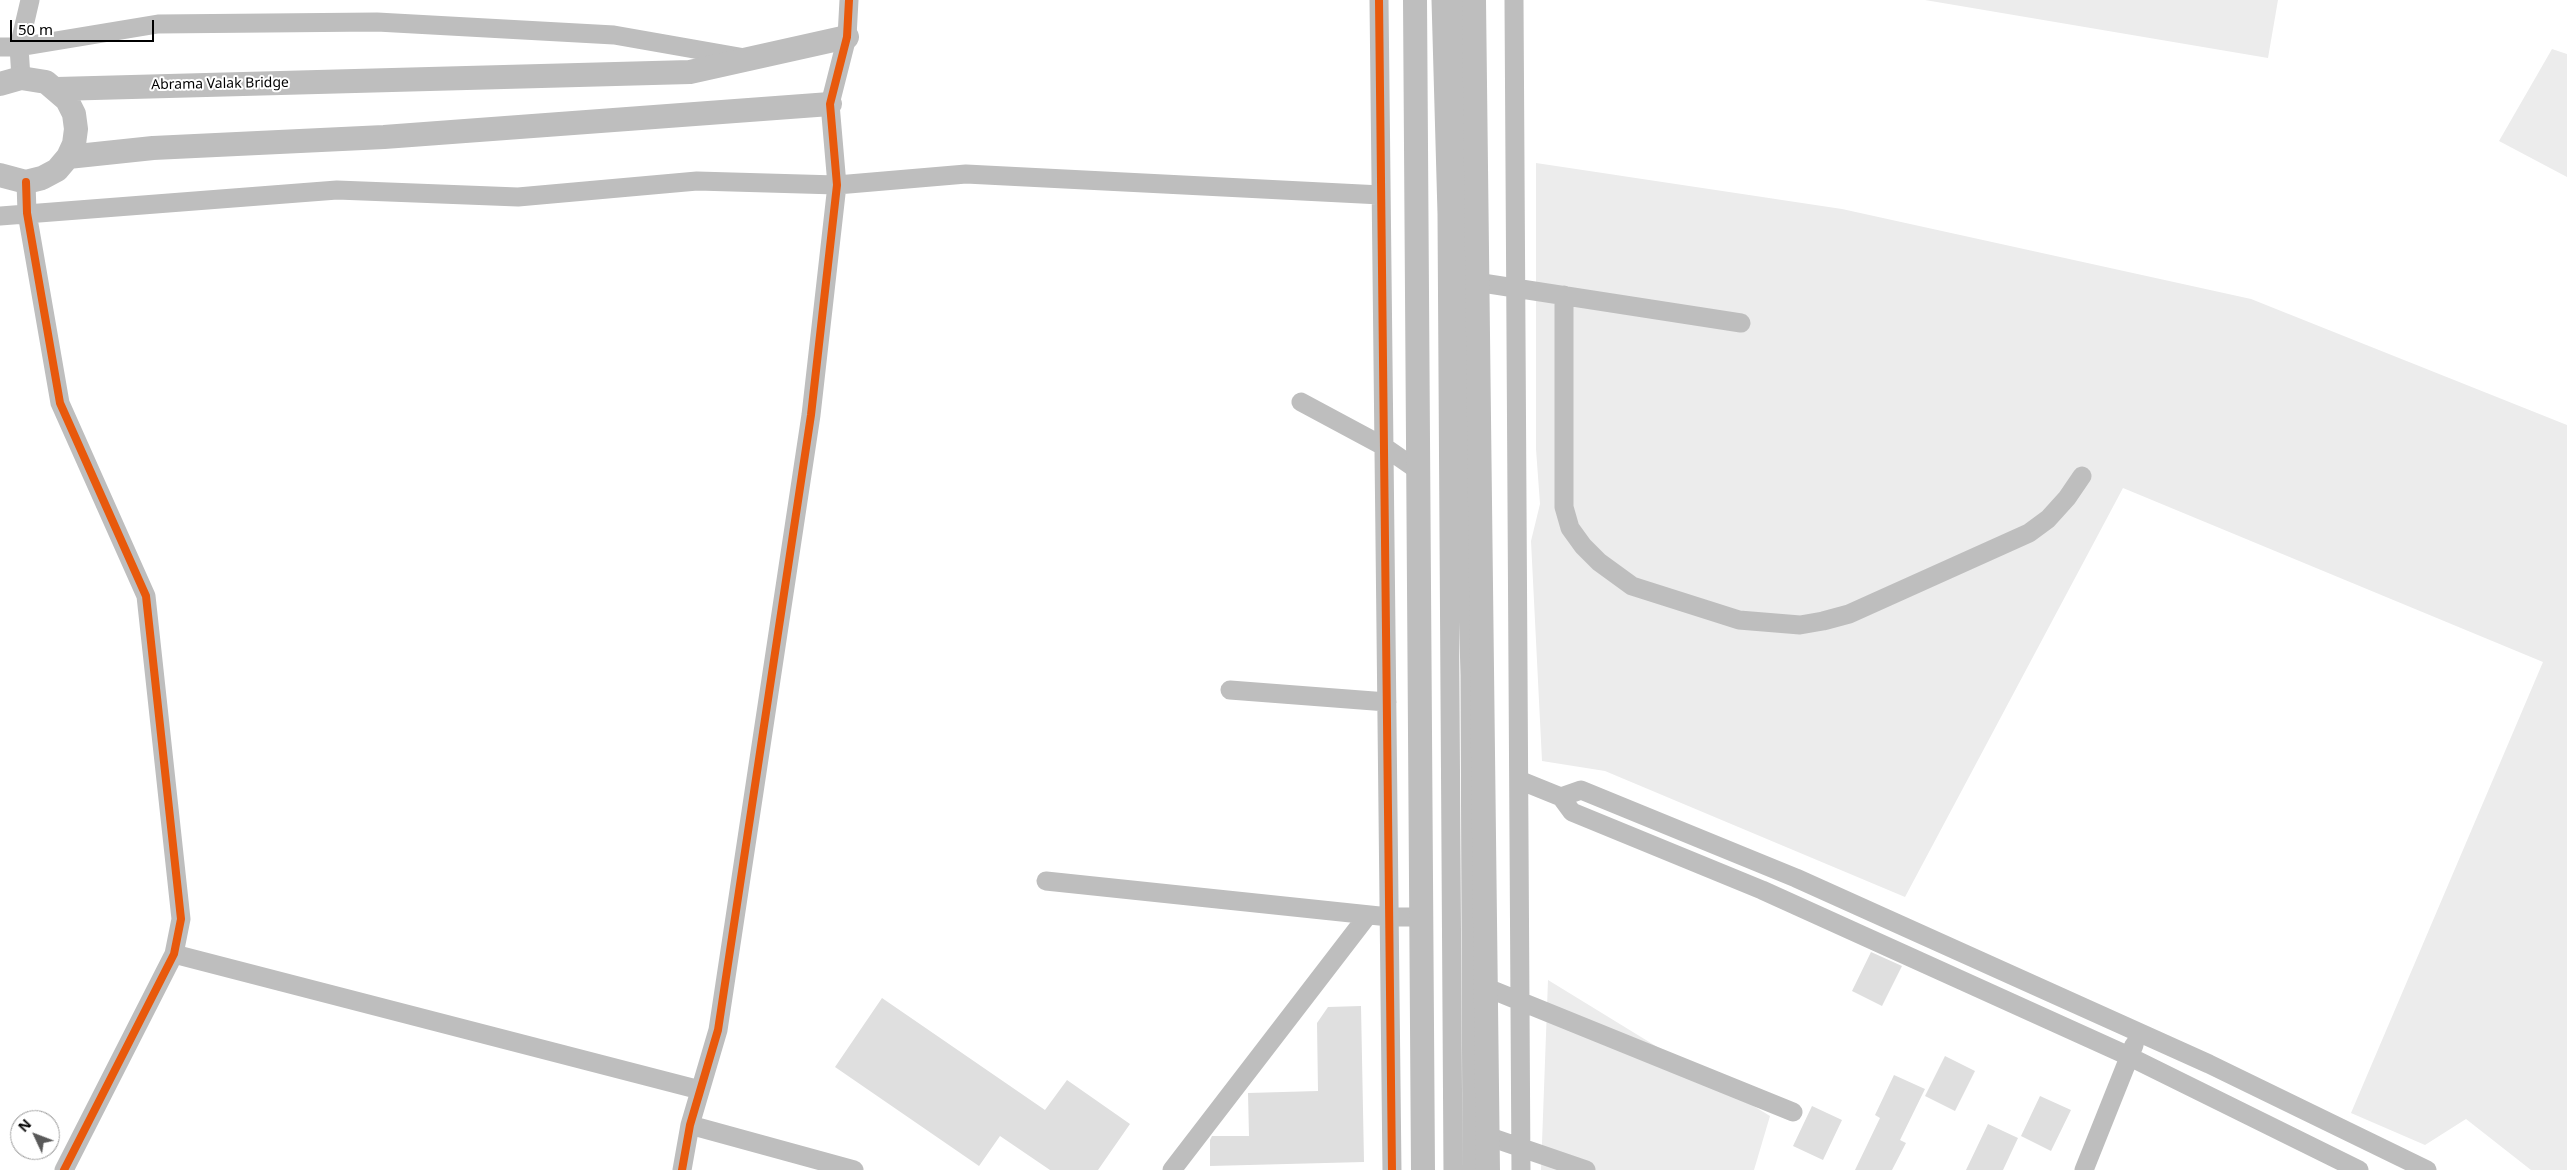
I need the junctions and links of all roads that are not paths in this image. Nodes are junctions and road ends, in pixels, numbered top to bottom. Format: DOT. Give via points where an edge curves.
graph roads {
  1 [pos="30,0"];
  2 [pos="849,0"];
  3 [pos="1379,0"];
  4 [pos="1415,0"];
  5 [pos="1441,0"];
  6 [pos="1460,0"];
  7 [pos="1474,0"];
  8 [pos="1514,0"];
  9 [pos="847,37"];
  10 [pos="0,46"];
  11 [pos="19,47"];
  12 [pos="751,59"];
  13 [pos="10,81"];
  14 [pos="57,89"];
  15 [pos="830,104"];
  16 [pos="68,158"];
  17 [pos="0,175"];
  18 [pos="26,182"];
  19 [pos="837,185"];
  20 [pos="1381,195"];
  21 [pos="27,212"];
  22 [pos="0,216"];
  23 [pos="1476,282"];
  24 [pos="1516,287"];
  25 [pos="1564,294"];
  26 [pos="1741,323"];
  27 [pos="1301,402"];
  28 [pos="1383,446"];
  29 [pos="1419,471"];
  30 [pos="2082,476"];
  31 [pos="1230,690"];
  32 [pos="1387,702"];
  33 [pos="1518,780"];
  34 [pos="1561,797"];
  35 [pos="1046,881"];
  36 [pos="1368,915"];
  37 [pos="1389,917"];
  38 [pos="1422,917"];
  39 [pos="174,954"];
  40 [pos="1486,987"];
  41 [pos="1520,1000"];
  42 [pos="2139,1032"];
  43 [pos="2129,1057"];
  44 [pos="700,1090"];
  45 [pos="1793,1112"];
  46 [pos="690,1125"];
  47 [pos="1487,1136"];
  48 [pos="1521,1147"];
  49 [pos="64,1170"];
  50 [pos="682,1170"];
  51 [pos="854,1170"];
  52 [pos="1172,1170"];
  53 [pos="1392,1170"];
  54 [pos="1423,1170"];
  55 [pos="1453,1170"];
  56 [pos="1472,1170"];
  57 [pos="1488,1170"];
  58 [pos="1521,1170"];
  59 [pos="1586,1170"];
  60 [pos="2084,1170"];
  61 [pos="2359,1170"];
  62 [pos="2427,1170"];
  1 -- 11 [label="street"];
  2 -- 9 [label="street"];
  3 -- 20 [label="street"];
  4 -- 29 [label="main road"];
  5 -- 55 [label="street" via="1447,214"];
  6 -- 56 [label="street" via="1470,675"];
  7 -- 23 [label="main road"];
  8 -- 24 [label="street"];
  9 -- 12 [label="main road, Abrama Valak Bridge"];
  9 -- 15 [label="street"];
  10 -- 11 [label="street"];
  11 -- 12 [label="street" via="158,24 378,22 614,35"];
  11 -- 13 [label="street"];
  12 -- 14 [label="main road, Abrama Valak Bridge" via="690,72"];
  13 -- 14 [label="main road" via="40,80"];
  14 -- 16 [label="main road" via="68,100 74,114 74,144"];
  15 -- 16 [label="main road" via="384,137 153,148"];
  15 -- 19 [label="street"];
  16 -- 18 [label="main road" via="57,170"];
  17 -- 18 [label="main road"];
  18 -- 21 [label="street"];
  19 -- 20 [label="street" via="966,174"];
  19 -- 21 [label="street" via="697,181 518,197 337,190"];
  19 -- 44 [label="street" via="811,415 718,1030"];
  20 -- 28 [label="street"];
  21 -- 22 [label="street"];
  21 -- 39 [label="street" via="60,403 146,596 181,919"];
  23 -- 24 [label="street"];
  23 -- 40 [label="main road"];
  24 -- 25 [label="street"];
  24 -- 33 [label="street"];
  25 -- 26 [label="street"];
  25 -- 30 [label="street" via="1564,507 1570,528 1583,546 1632,586 1739,620 1800,625 1823,621 1849,614 2029,533 2048,519"];
  27 -- 28 [label="street"];
  28 -- 29 [label="street"];
  28 -- 32 [label="street"];
  29 -- 38 [label="main road"];
  31 -- 32 [label="street"];
  32 -- 37 [label="street"];
  33 -- 34 [label="street"];
  33 -- 41 [label="street"];
  34 -- 42 [label="street" via="1582,790 1796,878"];
  34 -- 43 [label="street" via="1572,812 1762,890"];
  35 -- 36 [label="street"];
  36 -- 37 [label="street"];
  36 -- 52 [label="street"];
  37 -- 38 [label="street"];
  37 -- 53 [label="street"];
  38 -- 54 [label="main road"];
  39 -- 44 [label="street"];
  39 -- 49 [label="street"];
  40 -- 41 [label="street"];
  40 -- 47 [label="main road"];
  41 -- 45 [label="street"];
  41 -- 48 [label="street"];
  42 -- 43 [label="street"];
  42 -- 62 [label="street"];
  43 -- 60 [label="street"];
  43 -- 61 [label="street"];
  44 -- 46 [label="street"];
  46 -- 50 [label="street"];
  46 -- 51 [label="street"];
  47 -- 48 [label="street"];
  47 -- 57 [label="main road"];
  48 -- 58 [label="street"];
  48 -- 59 [label="street"];
}
